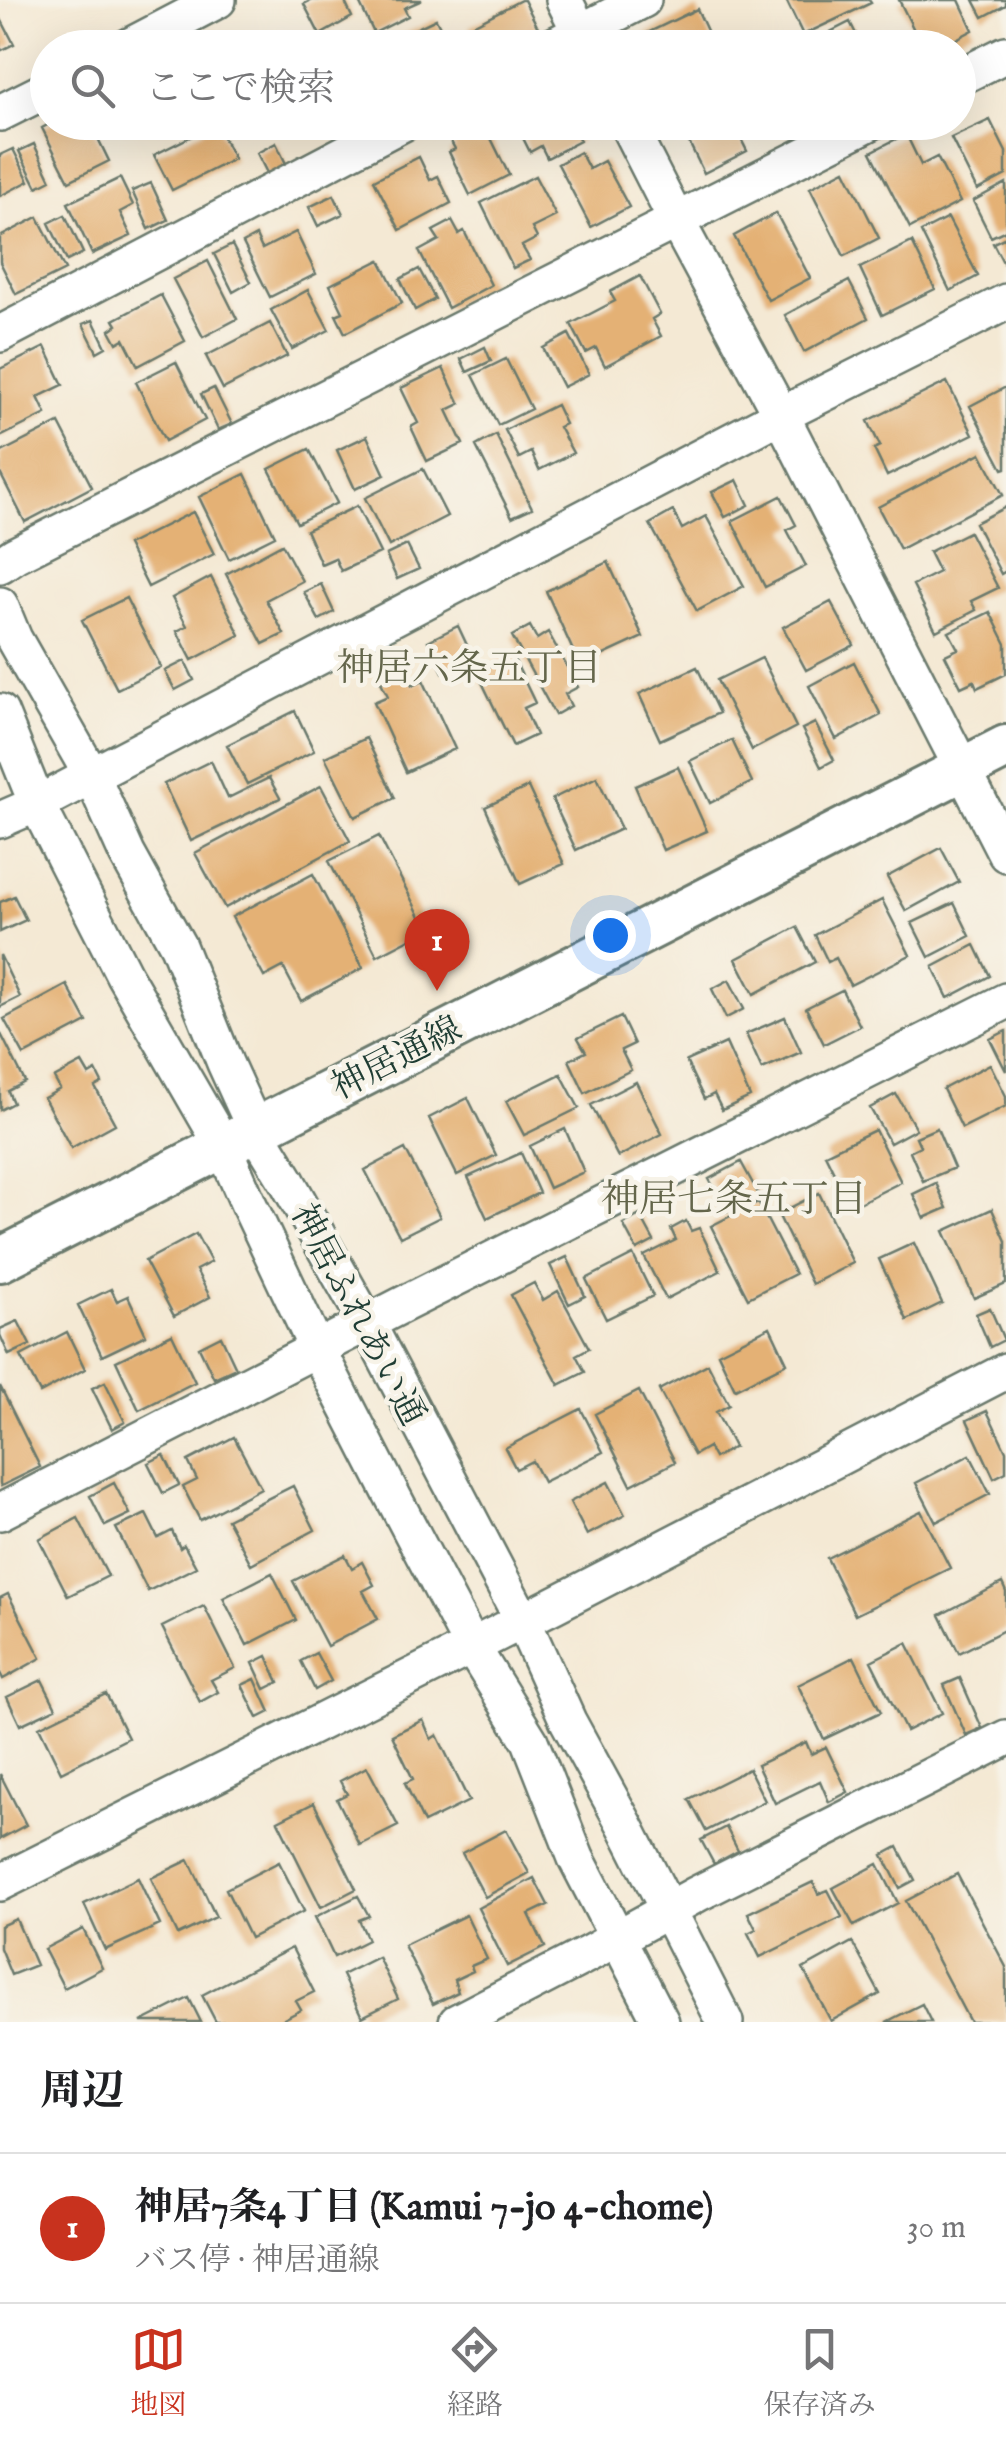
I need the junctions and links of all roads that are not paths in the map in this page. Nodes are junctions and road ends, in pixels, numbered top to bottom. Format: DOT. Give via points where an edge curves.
graph roads {
  1 [pos="218,0"];
  2 [pos="643,0"];
  3 [pos="160,30"];
  4 [pos="575,30"];
  5 [pos="1006,54"];
  6 [pos="976,69"];
  7 [pos="30,97"];
  8 [pos="0,113"];
  9 [pos="371,140"];
  10 [pos="635,140"];
  11 [pos="834,140"];
  12 [pos="676,220"];
  13 [pos="1006,302"];
  14 [pos="0,334"];
  15 [pos="781,415"];
  16 [pos="0,565"];
  17 [pos="0,605"];
  18 [pos="0,712"];
  19 [pos="1006,747"];
  20 [pos="963,769"];
  21 [pos="92,776"];
  22 [pos="37,804"];
  23 [pos="0,820"];
  24 [pos="1006,854"];
  25 [pos="1006,1000"];
  26 [pos="240,1138"];
  27 [pos="0,1260"];
  28 [pos="367,1323"];
  29 [pos="318,1349"];
  30 [pos="1006,1370"];
  31 [pos="0,1512"];
  32 [pos="522,1621"];
  33 [pos="472,1647"];
  34 [pos="1006,1738"];
  35 [pos="0,1883"];
  36 [pos="667,1910"];
  37 [pos="618,1938"];
  38 [pos="457,2022"];
  39 [pos="661,2022"];
  40 [pos="725,2022"];
  1 -- 3 [label="street"];
  2 -- 4 [label="street"];
  5 -- 6 [label="street"];
  7 -- 8 [label="street"];
  9 -- 14 [label="street"];
  10 -- 12 [label="street"];
  11 -- 12 [label="street"];
  12 -- 15 [label="street"];
  12 -- 16 [label="street"];
  13 -- 15 [label="street"];
  15 -- 20 [label="street"];
  15 -- 21 [label="street"];
  17 -- 21 [label="street, 神居ふれあい通"];
  18 -- 22 [label="street, 神居ふれあい通"];
  19 -- 20 [label="street, 神居通線"];
  20 -- 24 [label="street"];
  20 -- 26 [label="street, 神居通線"];
  21 -- 22 [label="street"];
  21 -- 26 [label="street, 神居ふれあい通" via="178,946 225,1063"];
  22 -- 23 [label="street"];
  22 -- 26 [label="street, 神居ふれあい通" via="124,975"];
  25 -- 28 [label="street"];
  26 -- 27 [label="street, 神居通線"];
  26 -- 28 [label="street, 神居ふれあい通" via="288,1182"];
  26 -- 29 [label="street, 神居ふれあい通" via="248,1202"];
  28 -- 29 [label="street"];
  28 -- 32 [label="street, 神居ふれあい通"];
  29 -- 31 [label="street"];
  29 -- 33 [label="street, 神居ふれあい通"];
  30 -- 32 [label="street"];
  32 -- 33 [label="street"];
  32 -- 36 [label="street, 神居ふれあい通"];
  33 -- 35 [label="street"];
  33 -- 37 [label="street, 神居ふれあい通" via="530,1741 576,1858"];
  34 -- 36 [label="street"];
  36 -- 37 [label="street"];
  36 -- 40 [label="street, 神居ふれあい通"];
  37 -- 38 [label="street"];
  37 -- 39 [label="street, 神居ふれあい通"];
}
